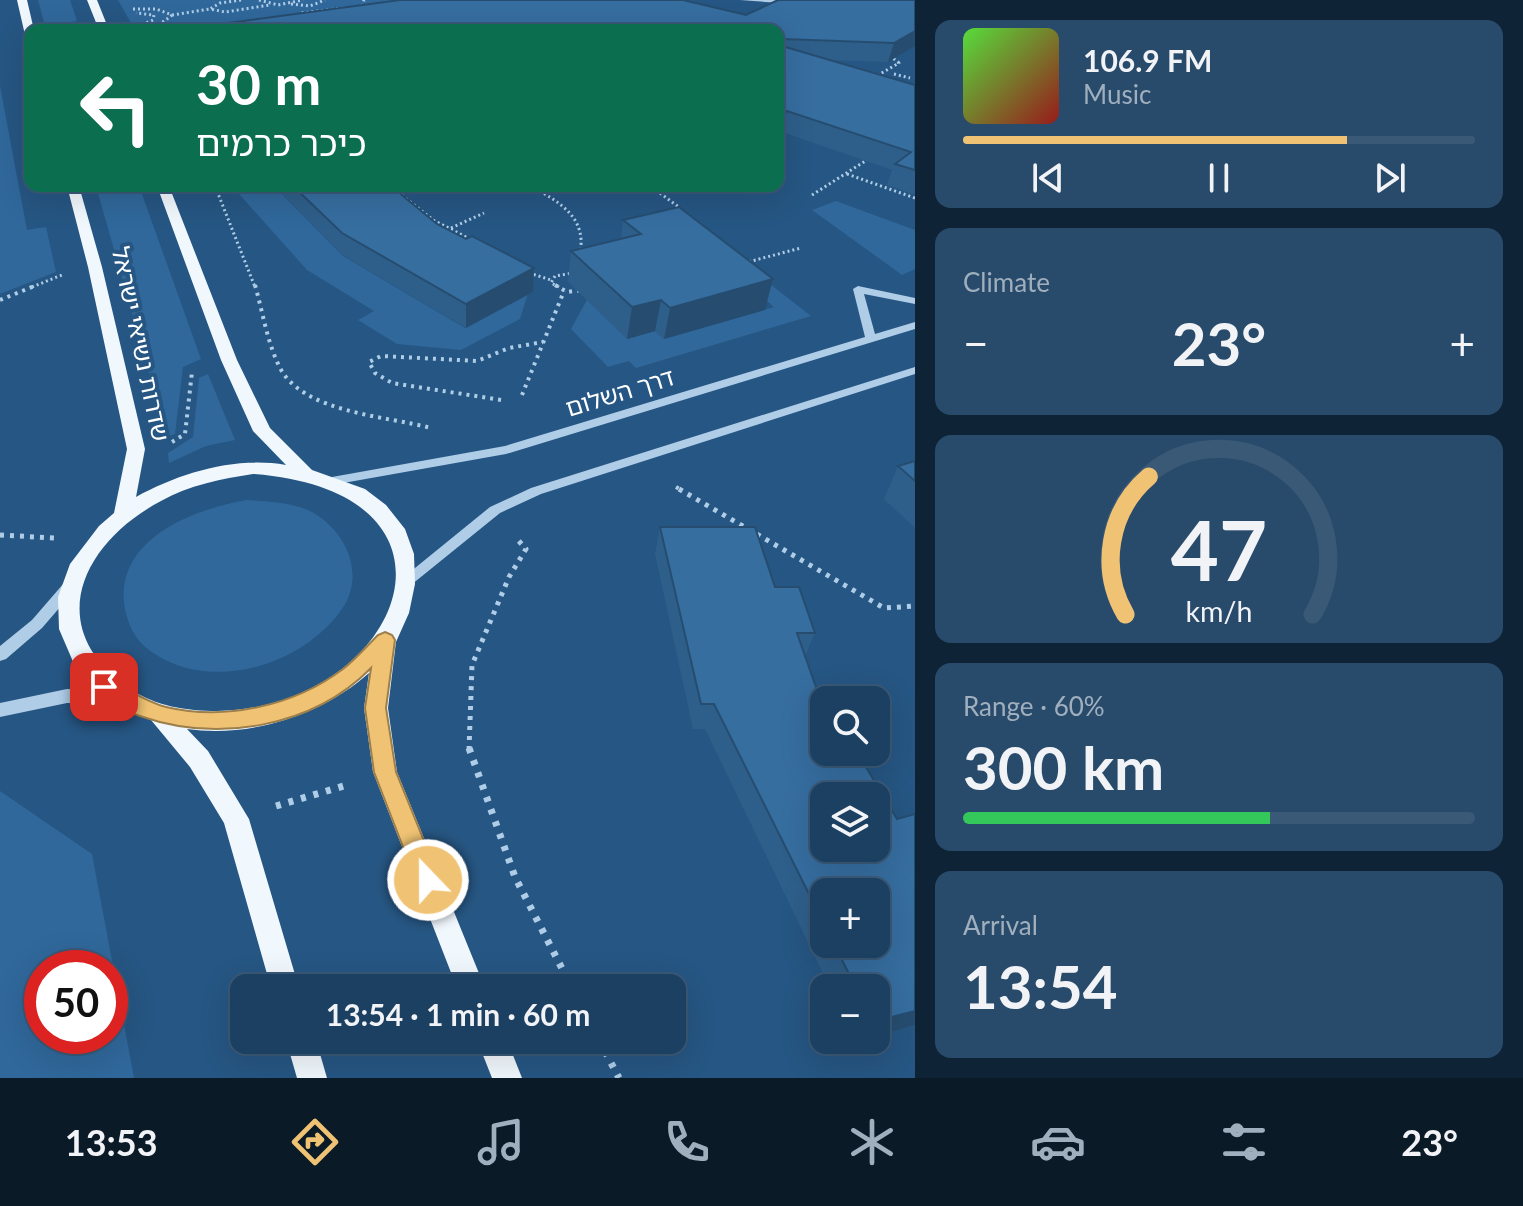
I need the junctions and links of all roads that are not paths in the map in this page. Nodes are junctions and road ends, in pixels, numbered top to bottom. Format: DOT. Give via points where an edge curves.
graph roads {
  1 [pos="22,0"];
  2 [pos="92,0"];
  3 [pos="743,0"];
  4 [pos="799,2"];
  5 [pos="27,24"];
  6 [pos="102,24"];
  7 [pos="75,192"];
  8 [pos="165,192"];
  9 [pos="915,301"];
  10 [pos="915,325"];
  11 [pos="871,340"];
  12 [pos="915,370"];
  13 [pos="306,473"];
  14 [pos="332,481"];
  15 [pos="123,516"];
  16 [pos="406,581"];
  17 [pos="72,584"];
  18 [pos="385,640"];
  19 [pos="0,655"];
  20 [pos="121,697"];
  21 [pos="0,710"];
  22 [pos="159,713"];
  23 [pos="281,974"];
  24 [pos="465,974"];
  25 [pos="305,1054"];
  26 [pos="498,1054"];
  27 [pos="312,1078"];
  28 [pos="507,1078"];
  1 -- 5 [label="main road"];
  2 -- 6 [label="main road"];
  3 -- 4 [label="street"];
  7 -- 15 [label="main road, שדרות נשיאי ישראל" via="136,449"];
  8 -- 13 [label="main road" via="262,431"];
  9 -- 11 [label="street" via="858,289"];
  10 -- 11 [label="street, דרך השלום"];
  11 -- 14 [label="street, דרך השלום" via="506,450"];
  12 -- 16 [label="street" via="536,491 495,510"];
  13 -- 14 [label="main road"];
  13 -- 15 [label="main road" via="253,468 220,472 157,493"];
  14 -- 16 [label="main road" via="377,507 397,532"];
  15 -- 17 [label="main road" via="85,557"];
  16 -- 18 [label="main road" via="403,603"];
  17 -- 19 [label="street"];
  17 -- 20 [label="main road" via="72,641 94,676"];
  18 -- 22 [label="main road" via="351,674 320,695 283,710 203,721"];
  18 -- 24 [label="main road" via="376,708 385,772"];
  20 -- 21 [label="street" via="67,696"];
  20 -- 22 [label="main road"];
  22 -- 23 [label="main road" via="199,759 236,819"];
  25 -- 27 [label="main road"];
  26 -- 28 [label="main road"];
}
